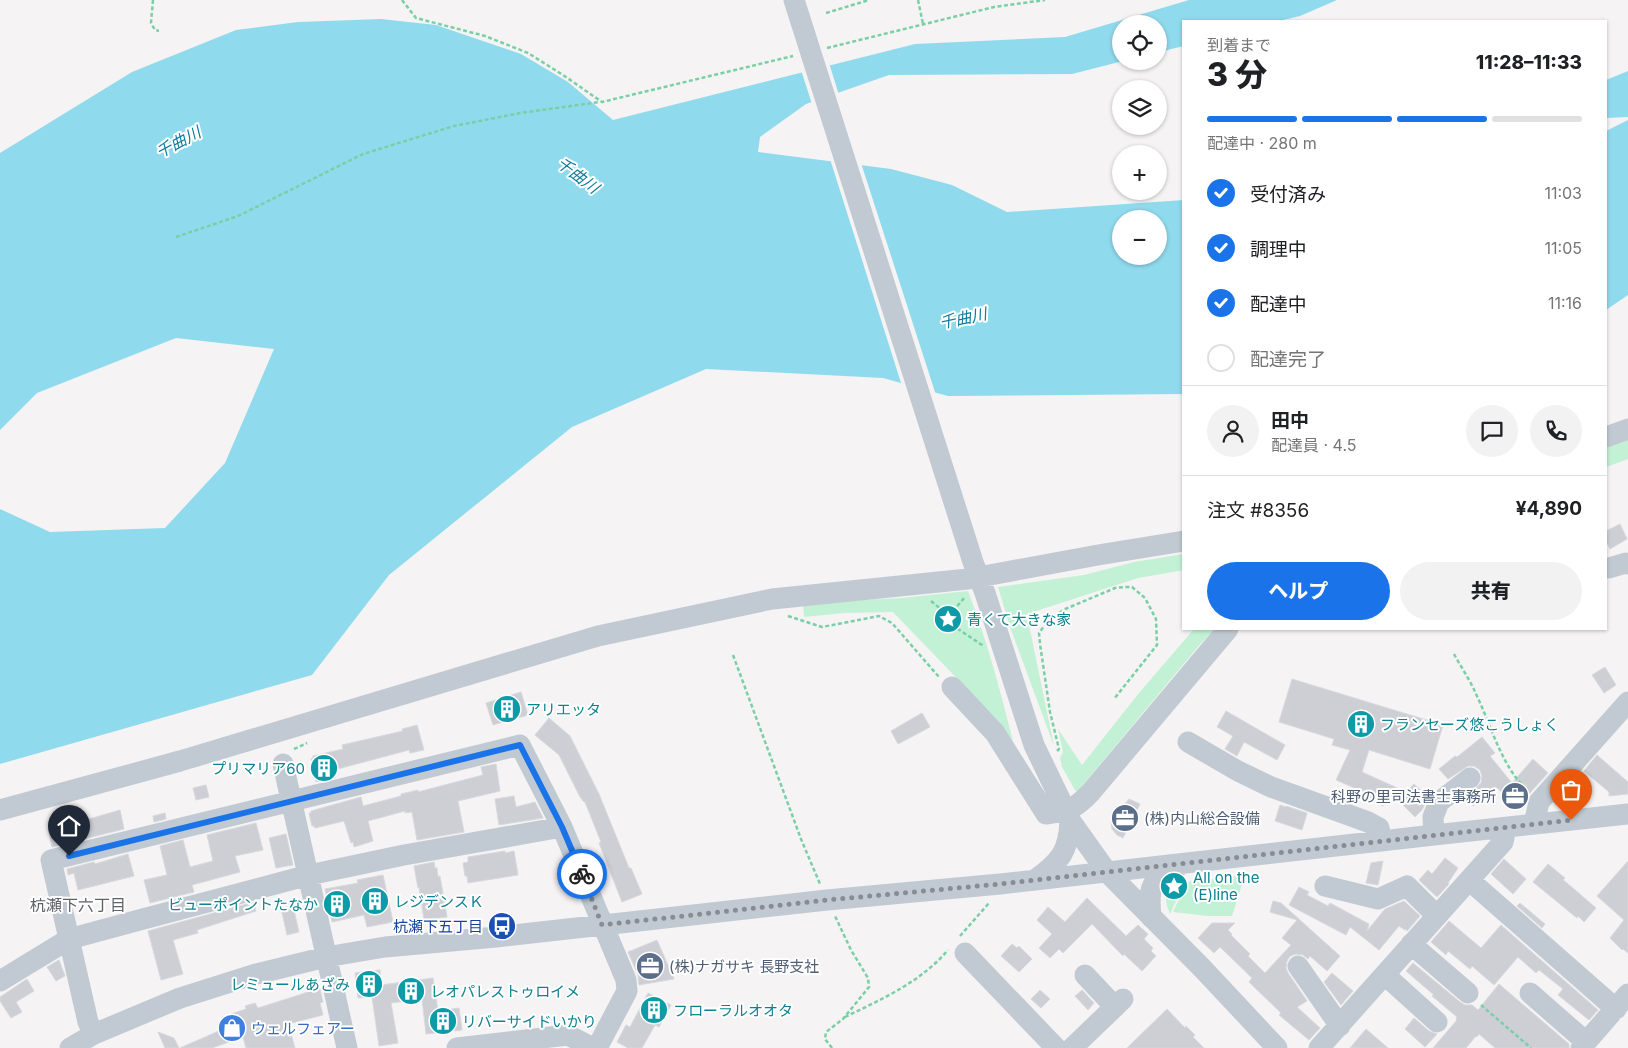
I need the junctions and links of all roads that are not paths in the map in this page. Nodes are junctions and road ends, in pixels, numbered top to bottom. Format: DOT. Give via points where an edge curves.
graph roads {
  1 [pos="794,0"];
  2 [pos="1628,429"];
  3 [pos="1607,437"];
  4 [pos="1182,541"];
  5 [pos="976,570"];
  6 [pos="1227,630"];
  7 [pos="952,687"];
  8 [pos="1628,702"];
  9 [pos="1188,742"];
  10 [pos="283,764"];
  11 [pos="1470,778"];
  12 [pos="292,801"];
  13 [pos="0,810"];
  14 [pos="1628,814"];
  15 [pos="1061,815"];
  16 [pos="1534,824"];
  17 [pos="562,827"];
  18 [pos="1506,828"];
  19 [pos="1434,835"];
  20 [pos="1382,841"];
  21 [pos="1186,863"];
  22 [pos="1106,872"];
  23 [pos="309,876"];
  24 [pos="1036,879"];
  25 [pos="1469,880"];
  26 [pos="1325,886"];
  27 [pos="1437,916"];
  28 [pos="1151,917"];
  29 [pos="602,925"];
  30 [pos="69,940"];
  31 [pos="1411,944"];
  32 [pos="956,948"];
  33 [pos="326,957"];
  34 [pos="1298,966"];
  35 [pos="1084,975"];
  36 [pos="1385,975"];
  37 [pos="0,981"];
  38 [pos="1468,993"];
  39 [pos="1530,993"];
  40 [pos="1622,1002"];
  41 [pos="1437,1022"];
  42 [pos="1340,1026"];
  43 [pos="94,1034"];
  44 [pos="1588,1045"];
  45 [pos="70,1048"];
  46 [pos="348,1048"];
  47 [pos="457,1048"];
  48 [pos="595,1048"];
  49 [pos="1056,1048"];
  50 [pos="1072,1048"];
  51 [pos="1277,1048"];
  52 [pos="1319,1048"];
  1 -- 5 [label="street"];
  2 -- 3 [label="street"];
  4 -- 5 [label="street"];
  5 -- 13 [label="street" via="772,599 598,636 180,761"];
  5 -- 15 [label="street"];
  6 -- 15 [label="street" via="1091,792 1079,805"];
  7 -- 15 [label="street" via="995,733"];
  8 -- 16 [label="street" via="1539,802"];
  9 -- 20 [label="street" via="1271,787 1368,822 1379,828"];
  10 -- 12 [label="street"];
  11 -- 19 [label="street" via="1439,802 1433,817"];
  12 -- 17 [label="street" via="520,745"];
  12 -- 23 [label="street"];
  12 -- 30 [label="street" via="51,860"];
  14 -- 16 [label="street"];
  15 -- 22 [label="street"];
  15 -- 24 [label="street" via="1070,835 1063,853 1054,867"];
  16 -- 18 [label="street"];
  17 -- 23 [label="street"];
  17 -- 29 [label="street"];
  18 -- 19 [label="street"];
  18 -- 25 [label="street" via="1503,842"];
  19 -- 20 [label="street"];
  20 -- 21 [label="street"];
  21 -- 22 [label="street"];
  21 -- 28 [label="street" via="1158,878 1149,896"];
  22 -- 24 [label="street"];
  22 -- 28 [label="street"];
  23 -- 30 [label="street"];
  23 -- 33 [label="street"];
  24 -- 29 [label="street"];
  25 -- 27 [label="street"];
  25 -- 40 [label="street"];
  26 -- 27 [label="street" via="1378,899 1407,886"];
  27 -- 31 [label="street"];
  28 -- 51 [label="street"];
  29 -- 33 [label="street" via="385,947"];
  29 -- 48 [label="street" via="626,980 626,992"];
  30 -- 37 [label="street"];
  30 -- 43 [label="street" via="88,1022"];
  31 -- 36 [label="street"];
  31 -- 38 [label="street"];
  32 -- 49 [label="street"];
  33 -- 43 [label="street" via="256,974 180,998"];
  33 -- 46 [label="street"];
  34 -- 42 [label="street"];
  35 -- 50 [label="street" via="1119,1003"];
  36 -- 41 [label="street"];
  36 -- 42 [label="street"];
  39 -- 44 [label="street"];
  40 -- 44 [label="street"];
  42 -- 52 [label="street"];
  43 -- 45 [label="street"];
  47 -- 48 [label="street" via="568,1035"];
}
